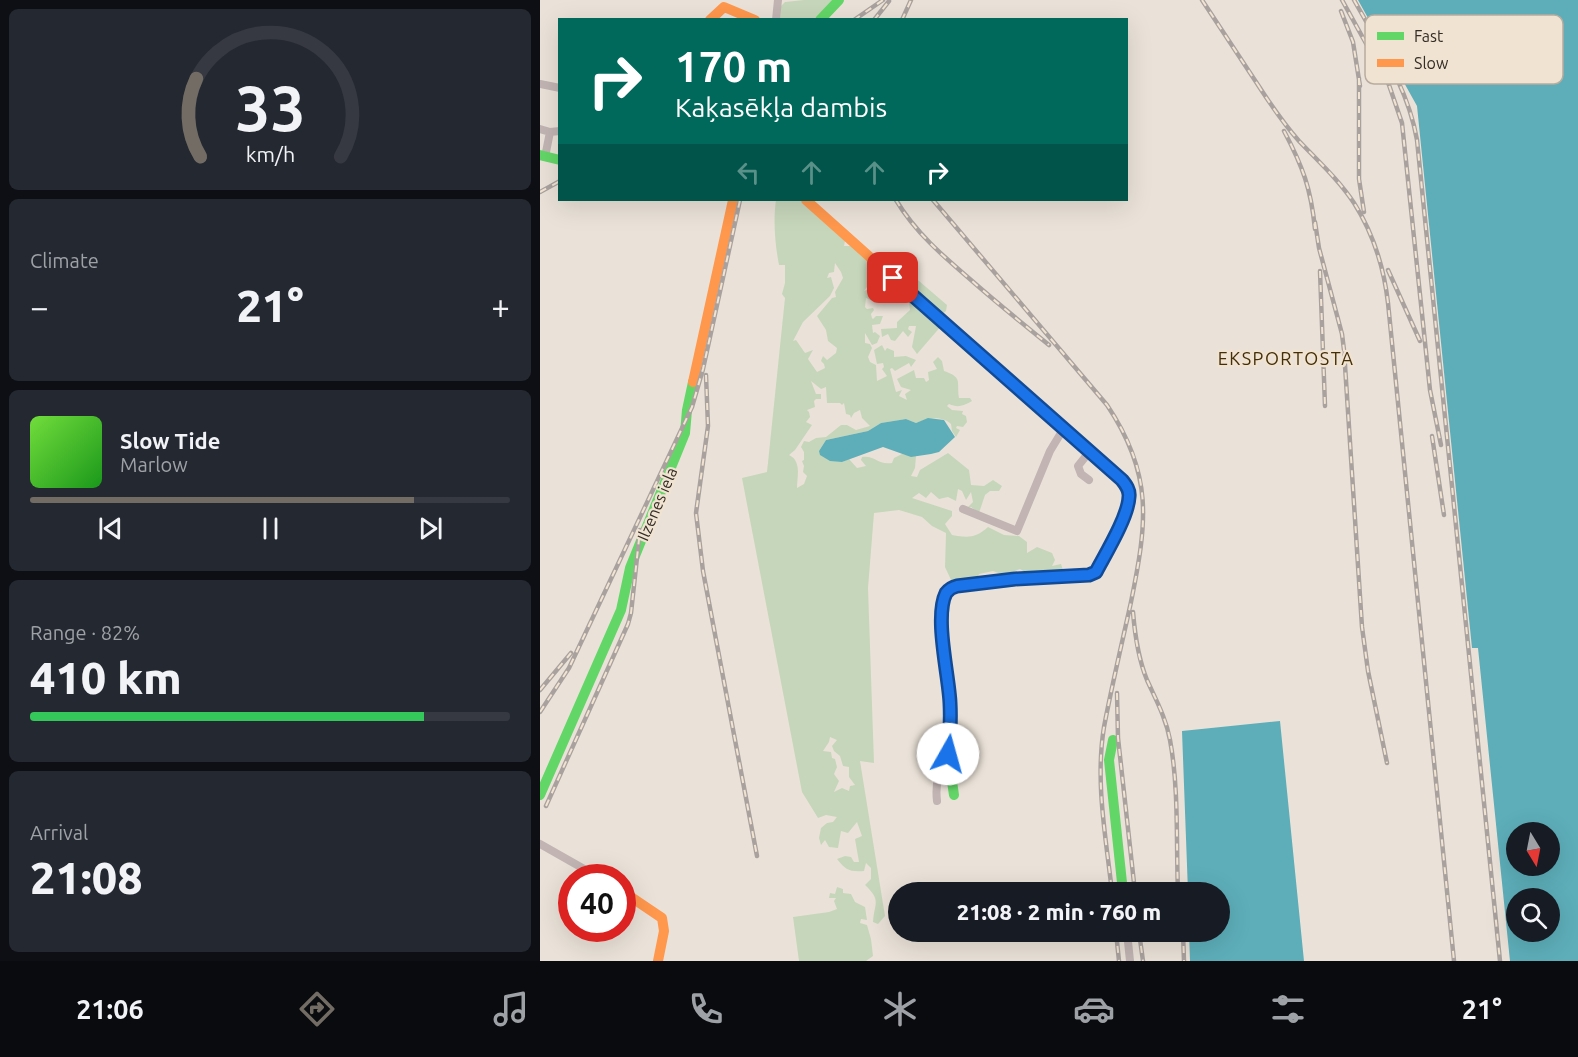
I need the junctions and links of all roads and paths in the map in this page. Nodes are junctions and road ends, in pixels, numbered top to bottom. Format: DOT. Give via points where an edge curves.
graph roads {
  1 [pos="778,0"];
  2 [pos="839,0"];
  3 [pos="712,18"];
  4 [pos="750,18"];
  5 [pos="776,18"];
  6 [pos="822,18"];
  7 [pos="540,84"];
  8 [pos="558,88"];
  9 [pos="540,129"];
  10 [pos="558,131"];
  11 [pos="550,132"];
  12 [pos="542,156"];
  13 [pos="558,160"];
  14 [pos="733,201"];
  15 [pos="807,201"];
  16 [pos="1064,428"];
  17 [pos="1090,451"];
  18 [pos="1089,480"];
  19 [pos="963,509"];
  20 [pos="1113,740"];
  21 [pos="948,754"];
  22 [pos="540,795"];
  23 [pos="954,795"];
  24 [pos="937,801"];
  25 [pos="540,844"];
  26 [pos="575,864"];
  27 [pos="1122,882"];
  28 [pos="636,900"];
  29 [pos="1128,942"];
  30 [pos="658,961"];
  31 [pos="1130,961"];
  1 -- 5 [label="street"];
  2 -- 6 [label="street"];
  3 -- 4 [label="street" via="724,7"];
  7 -- 8 [label="street"];
  9 -- 11 [label="street"];
  10 -- 11 [label="street"];
  11 -- 12 [label="street"];
  12 -- 13 [label="street"];
  14 -- 22 [label="street, Ilzenes iela" via="685,433 630,568 621,610"];
  15 -- 16 [label="street"];
  16 -- 17 [label="street"];
  16 -- 19 [label="street" via="1050,451 1017,531"];
  17 -- 18 [label="street" via="1078,465"];
  17 -- 21 [label="street" via="1122,480 1130,497 1096,572 957,586 946,592 942,627 950,702"];
  20 -- 27 [label="street" via="1109,760"];
  21 -- 23 [label="street"];
  21 -- 24 [label="street" via="938,779"];
  25 -- 26 [label="street"];
  28 -- 30 [label="street" via="662,918 664,931"];
  29 -- 31 [label="street"];
}
